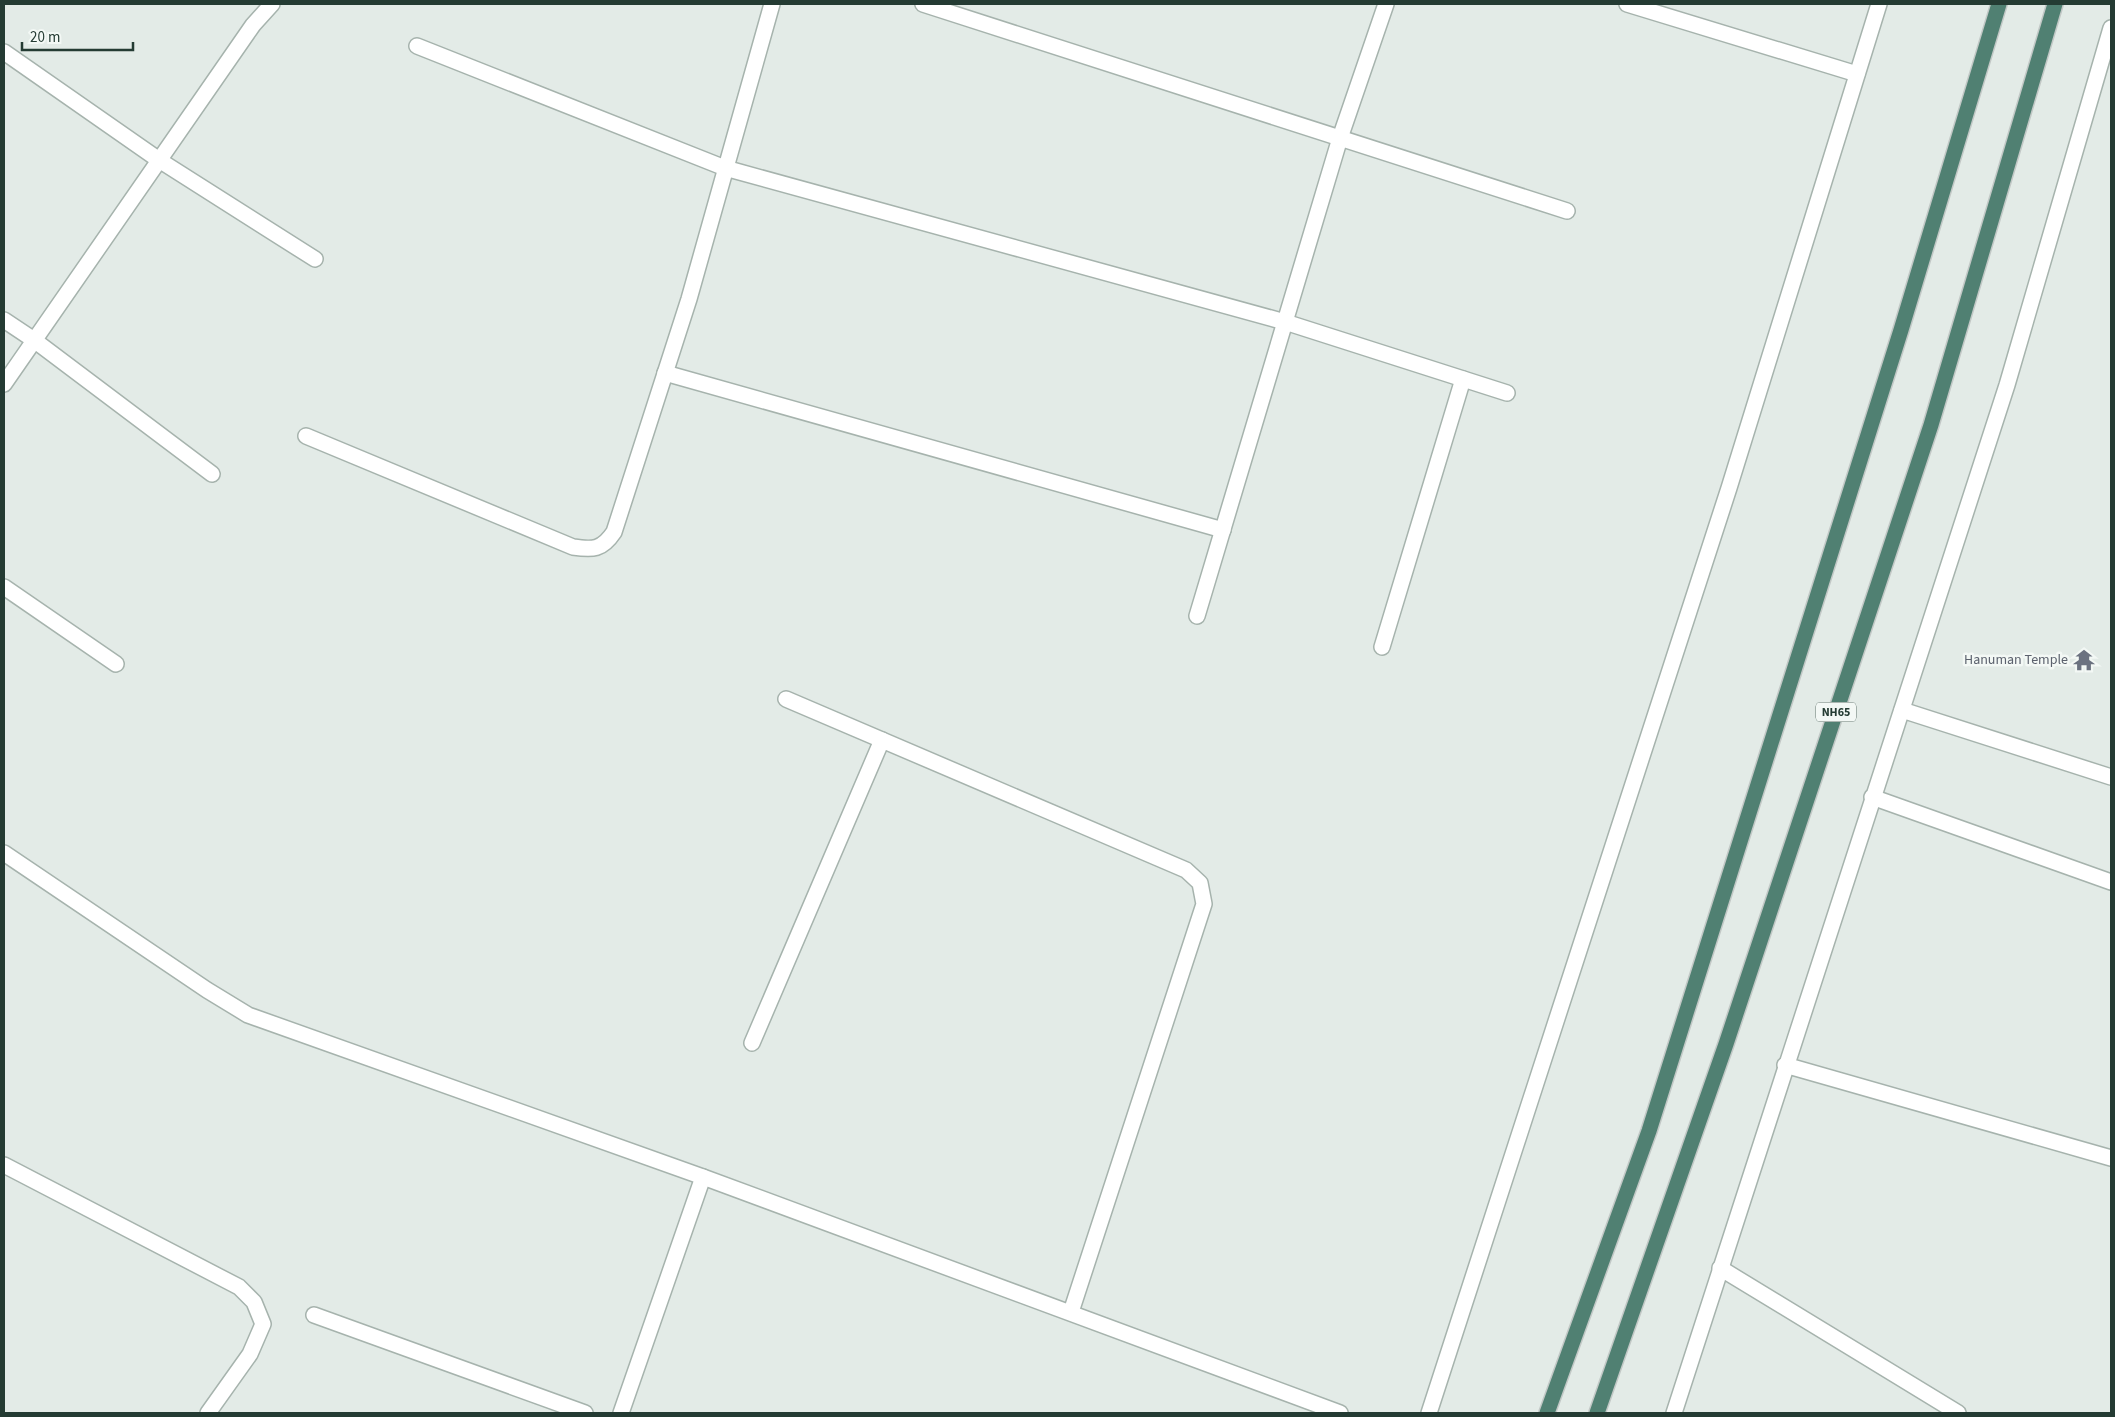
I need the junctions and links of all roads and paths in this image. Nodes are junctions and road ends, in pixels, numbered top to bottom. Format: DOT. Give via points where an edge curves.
graph roads {
  1 [pos="272,4"];
  2 [pos="772,4"];
  3 [pos="923,4"];
  4 [pos="1386,4"];
  5 [pos="1627,4"];
  6 [pos="1879,4"];
  7 [pos="1999,4"];
  8 [pos="2055,4"];
  9 [pos="2111,28"];
  10 [pos="417,46"];
  11 [pos="4,52"];
  12 [pos="1857,74"];
  13 [pos="1340,138"];
  14 [pos="159,160"];
  15 [pos="725,168"];
  16 [pos="1567,211"];
  17 [pos="315,260"];
  18 [pos="4,320"];
  19 [pos="1285,322"];
  20 [pos="34,340"];
  21 [pos="665,373"];
  22 [pos="1463,379"];
  23 [pos="4,384"];
  24 [pos="1507,392"];
  25 [pos="306,436"];
  26 [pos="212,474"];
  27 [pos="1223,530"];
  28 [pos="4,587"];
  29 [pos="1197,616"];
  30 [pos="1382,647"];
  31 [pos="116,664"];
  32 [pos="786,699"];
  33 [pos="1902,710"];
  34 [pos="882,740"];
  35 [pos="2111,777"];
  36 [pos="1872,797"];
  37 [pos="4,853"];
  38 [pos="2111,882"];
  39 [pos="752,1043"];
  40 [pos="1785,1065"];
  41 [pos="2111,1158"];
  42 [pos="4,1165"];
  43 [pos="702,1177"];
  44 [pos="1720,1268"];
  45 [pos="1071,1312"];
  46 [pos="314,1315"];
  47 [pos="208,1413"];
  48 [pos="585,1413"];
  49 [pos="621,1413"];
  50 [pos="1340,1413"];
  51 [pos="1429,1413"];
  52 [pos="1547,1413"];
  53 [pos="1597,1413"];
  54 [pos="1674,1413"];
  55 [pos="1958,1413"];
  1 -- 14 [label="street" via="253,25"];
  2 -- 15 [label="street"];
  3 -- 13 [label="street"];
  4 -- 13 [label="street"];
  5 -- 12 [label="street"];
  6 -- 12 [label="street"];
  7 -- 52 [label="highway" via="1904,320 1649,1130"];
  8 -- 53 [label="highway, NH65" via="1931,425 1726,1044"];
  9 -- 33 [label="street" via="2007,385"];
  10 -- 15 [label="street"];
  11 -- 14 [label="street"];
  12 -- 51 [label="street" via="1726,498"];
  13 -- 16 [label="street"];
  13 -- 19 [label="street"];
  14 -- 17 [label="street"];
  14 -- 20 [label="street"];
  15 -- 19 [label="street"];
  15 -- 21 [label="street"];
  18 -- 20 [label="street"];
  19 -- 22 [label="street"];
  19 -- 27 [label="street"];
  20 -- 23 [label="street"];
  20 -- 26 [label="street"];
  21 -- 25 [label="street" via="614,532 606,543 591,550 573,547"];
  21 -- 27 [label="street"];
  22 -- 24 [label="street"];
  22 -- 30 [label="street"];
  27 -- 29 [label="street"];
  28 -- 31 [label="street"];
  32 -- 34 [label="street"];
  33 -- 35 [label="street"];
  33 -- 36 [label="street"];
  34 -- 39 [label="street"];
  34 -- 45 [label="street" via="1186,870 1200,883 1204,904"];
  36 -- 38 [label="street"];
  36 -- 40 [label="street"];
  37 -- 43 [label="street" via="248,1015"];
  40 -- 41 [label="street"];
  40 -- 44 [label="street"];
  42 -- 47 [label="street" via="239,1287 254,1302 263,1324 250,1354"];
  43 -- 45 [label="street"];
  43 -- 49 [label="street"];
  44 -- 54 [label="street"];
  44 -- 55 [label="street"];
  45 -- 50 [label="street"];
  46 -- 48 [label="street"];
}
